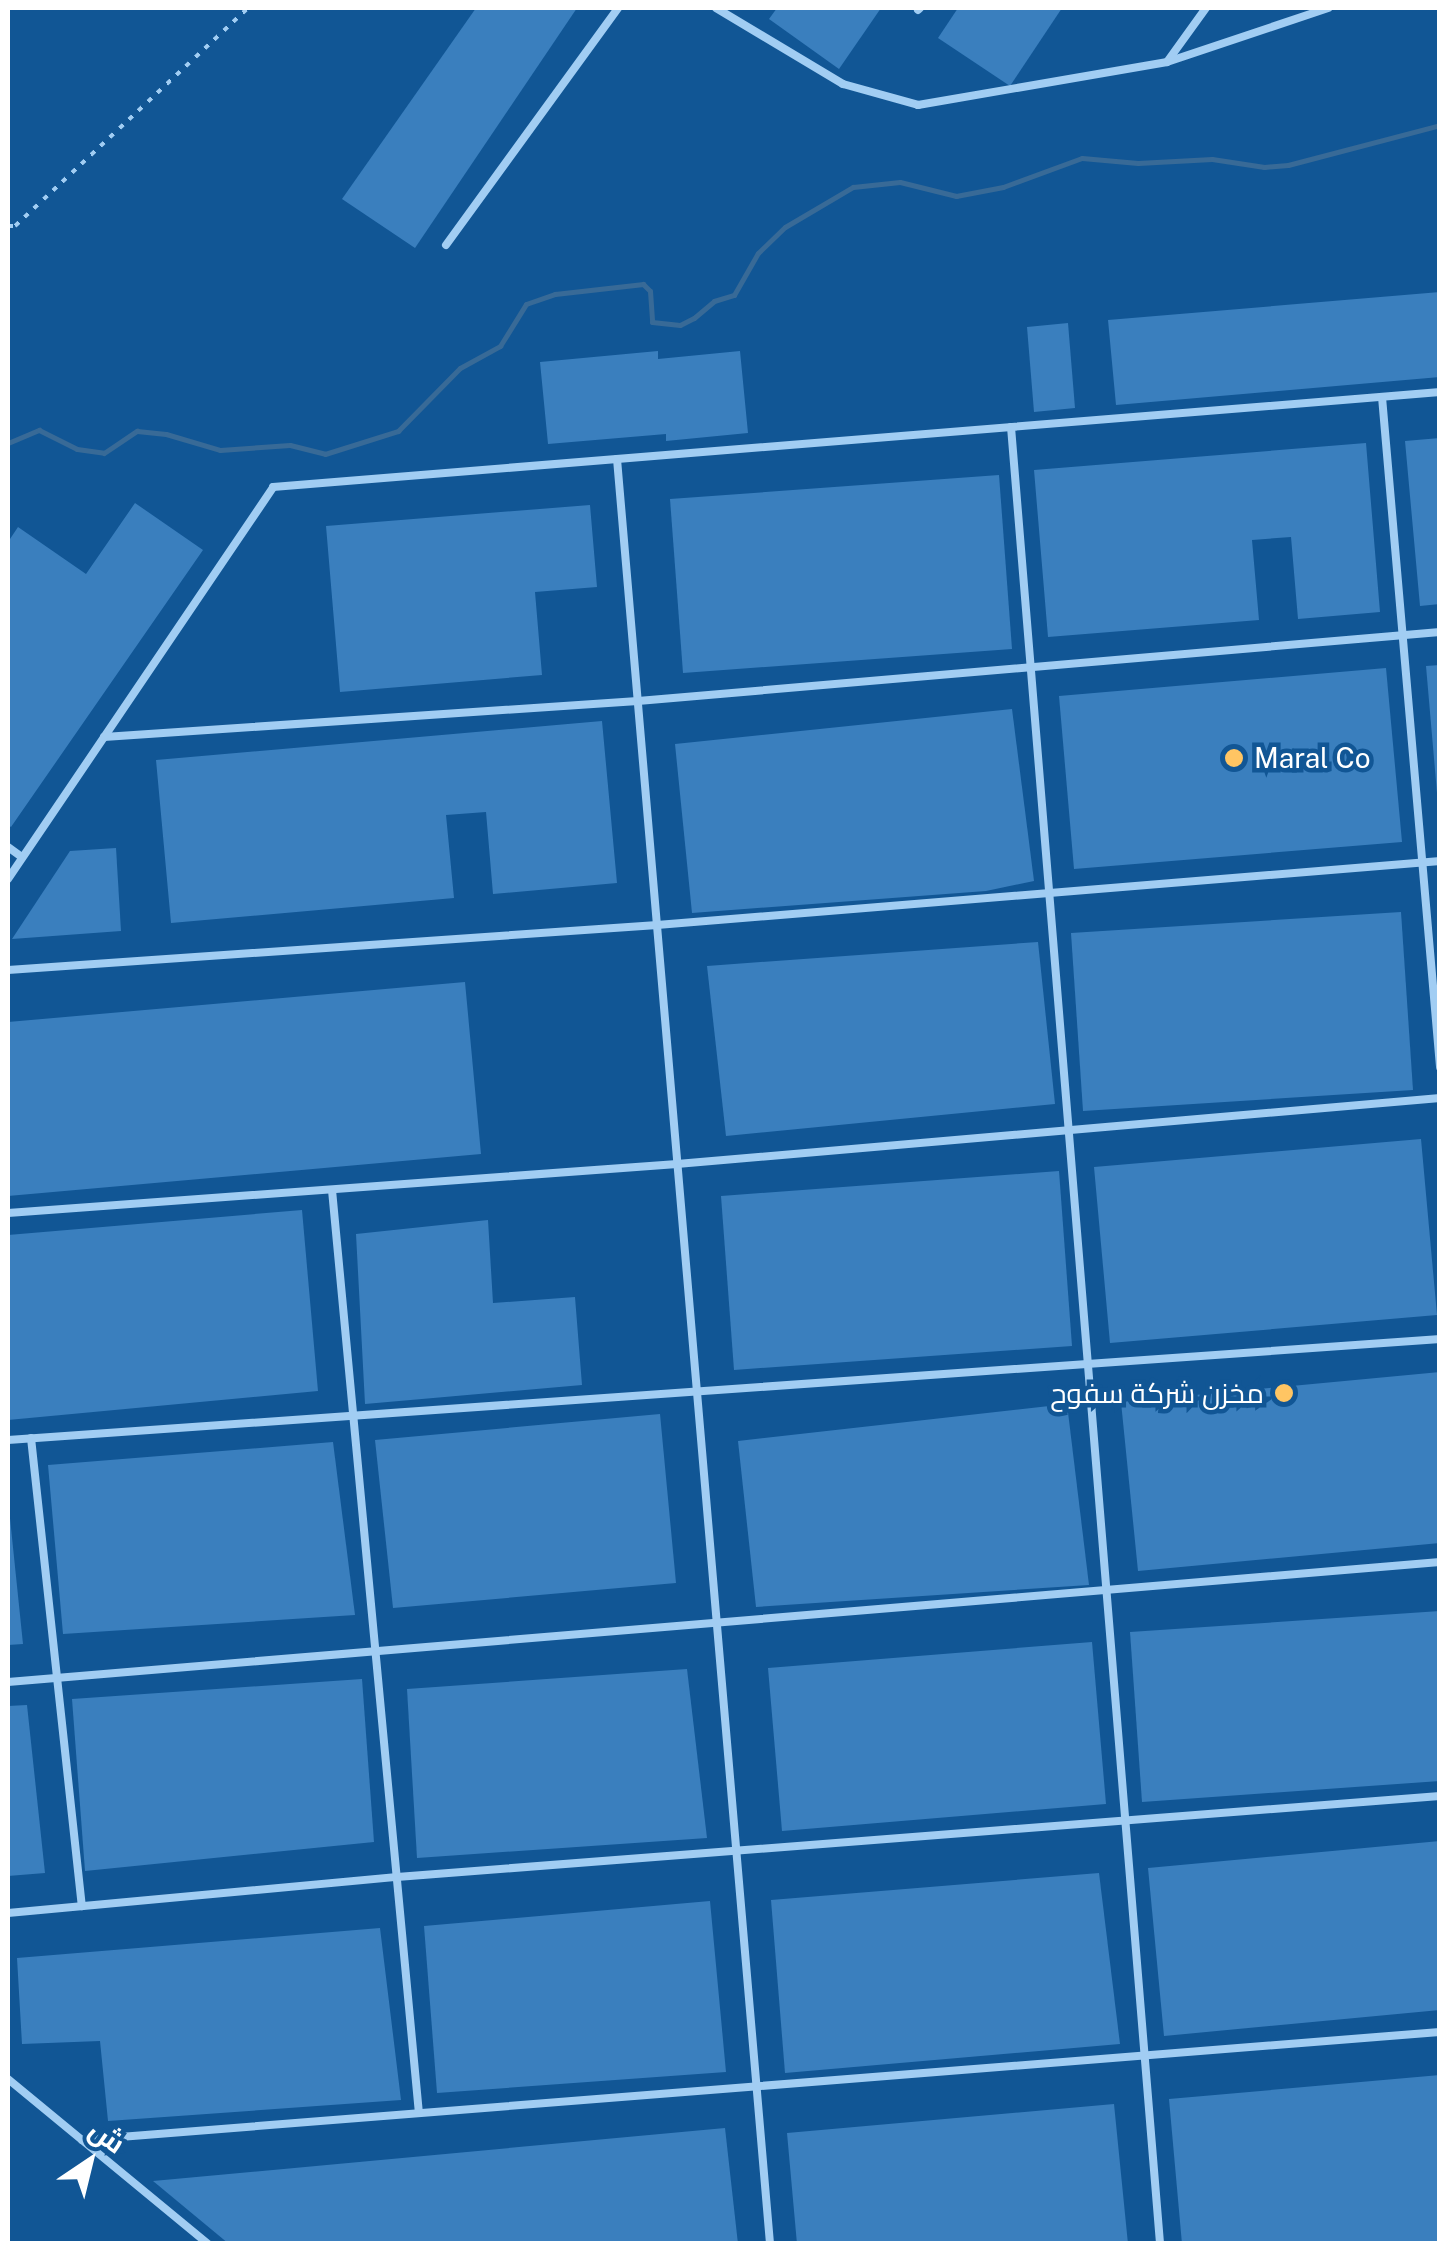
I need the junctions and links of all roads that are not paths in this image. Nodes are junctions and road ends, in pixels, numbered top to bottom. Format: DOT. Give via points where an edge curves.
graph roads {
  1 [pos="618,8"];
  2 [pos="716,8"];
  3 [pos="1206,8"];
  4 [pos="1328,8"];
  5 [pos="1167,62"];
  6 [pos="446,246"];
  7 [pos="1440,392"];
  8 [pos="1382,397"];
  9 [pos="1011,427"];
  10 [pos="616,459"];
  11 [pos="1440,632"];
  12 [pos="1402,635"];
  13 [pos="1031,667"];
  14 [pos="638,701"];
  15 [pos="104,737"];
  16 [pos="8,847"];
  17 [pos="22,858"];
  18 [pos="1440,861"];
  19 [pos="1422,862"];
  20 [pos="8,880"];
  21 [pos="1049,893"];
  22 [pos="657,925"];
  23 [pos="8,970"];
  24 [pos="1440,1067"];
  25 [pos="1440,1098"];
  26 [pos="1068,1130"];
  27 [pos="677,1164"];
  28 [pos="332,1190"];
  29 [pos="8,1213"];
  30 [pos="1440,1340"];
  31 [pos="1088,1364"];
  32 [pos="697,1392"];
  33 [pos="354,1416"];
  34 [pos="31,1438"];
  35 [pos="8,1440"];
  36 [pos="1440,1562"];
  37 [pos="1106,1590"];
  38 [pos="716,1623"];
  39 [pos="376,1651"];
  40 [pos="57,1678"];
  41 [pos="8,1682"];
  42 [pos="1440,1796"];
  43 [pos="1126,1820"];
  44 [pos="736,1849"];
  45 [pos="397,1877"];
  46 [pos="82,1906"];
  47 [pos="8,1914"];
  48 [pos="1440,2032"];
  49 [pos="1146,2056"];
  50 [pos="8,2079"];
  51 [pos="756,2087"];
  52 [pos="420,2114"];
  53 [pos="82,2140"];
  54 [pos="208,2244"];
  55 [pos="770,2244"];
  56 [pos="1160,2244"];
  1 -- 6 [label="lane"];
  2 -- 5 [label="lane" via="843,84 918,105"];
  3 -- 5 [label="lane"];
  4 -- 5 [label="lane"];
  7 -- 8 [label="lane"];
  8 -- 9 [label="lane"];
  8 -- 12 [label="lane"];
  9 -- 10 [label="lane"];
  9 -- 13 [label="lane"];
  10 -- 14 [label="lane"];
  10 -- 15 [label="lane" via="273,487"];
  11 -- 12 [label="lane"];
  12 -- 13 [label="lane"];
  12 -- 19 [label="lane"];
  13 -- 14 [label="lane"];
  13 -- 21 [label="lane"];
  14 -- 15 [label="lane"];
  14 -- 22 [label="lane"];
  15 -- 17 [label="lane"];
  16 -- 17 [label="lane"];
  17 -- 20 [label="lane"];
  18 -- 19 [label="lane"];
  19 -- 21 [label="lane"];
  19 -- 24 [label="lane"];
  21 -- 22 [label="lane"];
  21 -- 26 [label="lane"];
  22 -- 23 [label="lane"];
  22 -- 27 [label="lane"];
  25 -- 26 [label="lane"];
  26 -- 27 [label="lane"];
  26 -- 31 [label="lane"];
  27 -- 28 [label="lane"];
  27 -- 32 [label="lane"];
  28 -- 29 [label="lane"];
  28 -- 33 [label="lane"];
  30 -- 31 [label="lane"];
  31 -- 32 [label="lane"];
  31 -- 37 [label="lane"];
  32 -- 33 [label="lane"];
  32 -- 38 [label="lane"];
  33 -- 34 [label="lane"];
  33 -- 39 [label="lane"];
  34 -- 35 [label="lane"];
  34 -- 40 [label="lane"];
  36 -- 37 [label="lane"];
  37 -- 38 [label="lane"];
  37 -- 43 [label="lane"];
  38 -- 39 [label="lane"];
  38 -- 44 [label="lane"];
  39 -- 40 [label="lane"];
  39 -- 45 [label="lane"];
  40 -- 41 [label="lane"];
  40 -- 46 [label="lane"];
  42 -- 43 [label="lane"];
  43 -- 44 [label="lane"];
  43 -- 49 [label="lane"];
  44 -- 45 [label="lane"];
  44 -- 51 [label="lane"];
  45 -- 46 [label="lane"];
  45 -- 52 [label="lane"];
  46 -- 47 [label="lane"];
  48 -- 49 [label="lane"];
  49 -- 51 [label="lane"];
  49 -- 56 [label="lane"];
  50 -- 53 [label="lane"];
  51 -- 52 [label="lane"];
  51 -- 55 [label="lane"];
  52 -- 53 [label="lane"];
  53 -- 54 [label="lane"];
}
